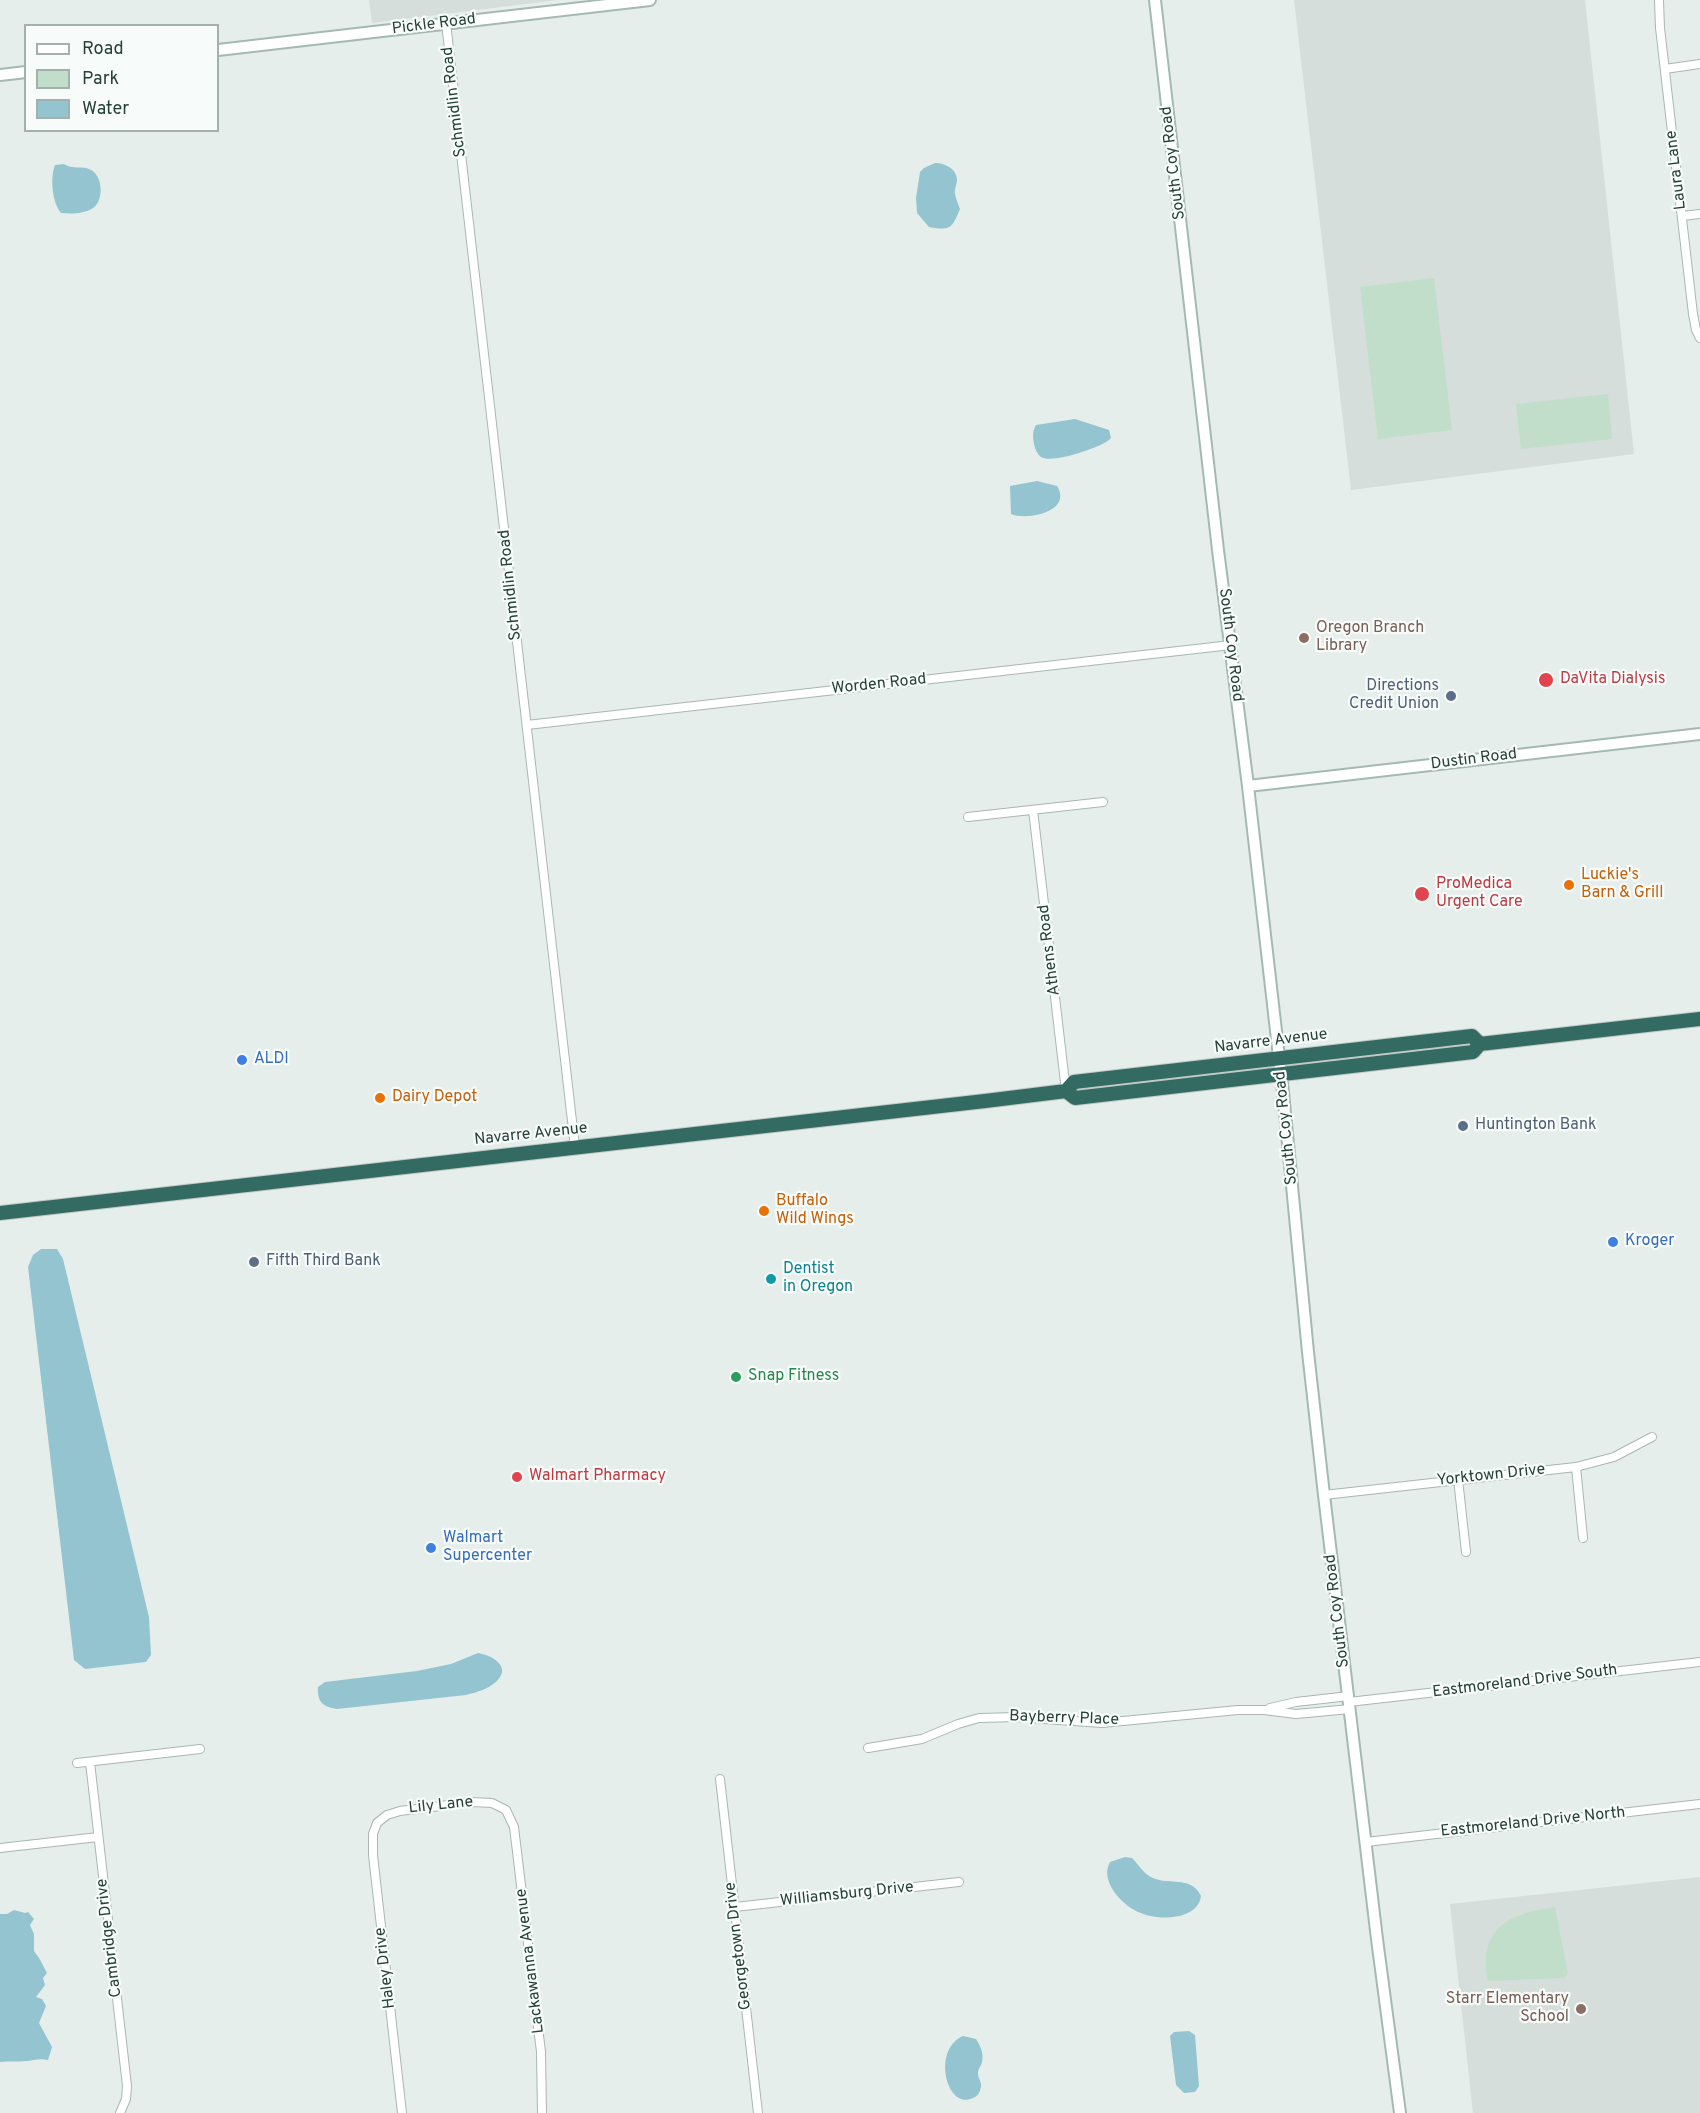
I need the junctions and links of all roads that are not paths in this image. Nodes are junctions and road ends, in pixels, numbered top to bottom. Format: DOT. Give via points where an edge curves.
graph roads {
  1 [pos="650,0"];
  2 [pos="1155,0"];
  3 [pos="1659,0"];
  4 [pos="446,23"];
  5 [pos="219,50"];
  6 [pos="1700,64"];
  7 [pos="1665,69"];
  8 [pos="24,72"];
  9 [pos="0,75"];
  10 [pos="1700,214"];
  11 [pos="1682,216"];
  12 [pos="1700,338"];
  13 [pos="1231,645"];
  14 [pos="527,725"];
  15 [pos="1700,734"];
  16 [pos="1248,786"];
  17 [pos="1102,802"];
  18 [pos="1033,810"];
  19 [pos="968,818"];
  20 [pos="1700,1019"];
  21 [pos="1480,1044"];
  22 [pos="1279,1058"];
  23 [pos="1281,1074"];
  24 [pos="1128,1076"];
  25 [pos="1066,1091"];
  26 [pos="1090,1096"];
  27 [pos="575,1147"];
  28 [pos="0,1213"];
  29 [pos="1652,1437"];
  30 [pos="1576,1467"];
  31 [pos="1458,1479"];
  32 [pos="1324,1494"];
  33 [pos="1583,1538"];
  34 [pos="1466,1552"];
  35 [pos="1700,1662"];
  36 [pos="1349,1702"];
  37 [pos="1264,1710"];
  38 [pos="868,1748"];
  39 [pos="200,1749"];
  40 [pos="90,1762"];
  41 [pos="77,1763"];
  42 [pos="720,1779"];
  43 [pos="1700,1804"];
  44 [pos="506,1810"];
  45 [pos="377,1824"];
  46 [pos="98,1837"];
  47 [pos="1366,1842"];
  48 [pos="0,1848"];
  49 [pos="959,1882"];
  50 [pos="735,1907"];
  51 [pos="120,2113"];
  52 [pos="402,2113"];
  53 [pos="542,2113"];
  54 [pos="758,2113"];
  55 [pos="1400,2113"];
  1 -- 4 [label="street, Pickle Road"];
  2 -- 13 [label="street, South Coy Road"];
  3 -- 7 [label="street, Laura Lane"];
  4 -- 5 [label="street, Pickle Road"];
  4 -- 14 [label="street, Schmidlin Road"];
  6 -- 7 [label="street"];
  7 -- 11 [label="street, Laura Lane"];
  8 -- 9 [label="street"];
  10 -- 11 [label="street"];
  11 -- 12 [label="street, Laura Lane" via="1693,314"];
  13 -- 14 [label="street, Worden Road"];
  13 -- 16 [label="street, South Coy Road"];
  14 -- 27 [label="street, Schmidlin Road"];
  15 -- 16 [label="street, Dustin Road"];
  16 -- 22 [label="street, South Coy Road"];
  17 -- 18 [label="street"];
  18 -- 19 [label="street"];
  18 -- 25 [label="street, Athens Road"];
  20 -- 21 [label="highway, Navarre Avenue"];
  21 -- 22 [label="highway, Navarre Avenue" via="1472,1036"];
  21 -- 23 [label="highway, Navarre Avenue" via="1473,1052"];
  22 -- 23 [label="street, South Coy Road"];
  22 -- 24 [label="highway, Navarre Avenue"];
  23 -- 26 [label="highway, Navarre Avenue"];
  23 -- 32 [label="street, South Coy Road"];
  24 -- 25 [label="highway, Navarre Avenue" via="1074,1082"];
  24 -- 26 [label="highway" via="1093,1087"];
  25 -- 26 [label="highway, Navarre Avenue" via="1075,1098"];
  25 -- 27 [label="highway, Navarre Avenue"];
  27 -- 28 [label="highway, Navarre Avenue"];
  29 -- 30 [label="street, Yorktown Drive" via="1614,1457"];
  30 -- 31 [label="street, Yorktown Drive"];
  30 -- 33 [label="street"];
  31 -- 32 [label="street, Yorktown Drive"];
  31 -- 34 [label="street"];
  32 -- 36 [label="street, South Coy Road"];
  35 -- 36 [label="street, Eastmoreland Drive South"];
  36 -- 37 [label="street, Bayberry Place" via="1296,1702"];
  36 -- 37 [label="street, Bayberry Place" via="1296,1714"];
  36 -- 47 [label="street, South Coy Road"];
  37 -- 38 [label="street, Bayberry Place" via="1102,1723 979,1718 922,1739"];
  39 -- 40 [label="street"];
  40 -- 41 [label="street"];
  40 -- 46 [label="street, Cambridge Drive"];
  42 -- 50 [label="street, Georgetown Drive"];
  43 -- 47 [label="street, Eastmoreland Drive North"];
  44 -- 45 [label="street, Lily Lane" via="492,1803 472,1802 399,1811"];
  44 -- 53 [label="street, Lackawanna Avenue" via="514,1827 521,1875 542,2059"];
  45 -- 52 [label="street, Haley Drive" via="373,1855"];
  46 -- 48 [label="street"];
  46 -- 51 [label="street, Cambridge Drive" via="127,2086"];
  47 -- 55 [label="street, South Coy Road"];
  49 -- 50 [label="street, Williamsburg Drive"];
  50 -- 54 [label="street, Georgetown Drive"];
}
